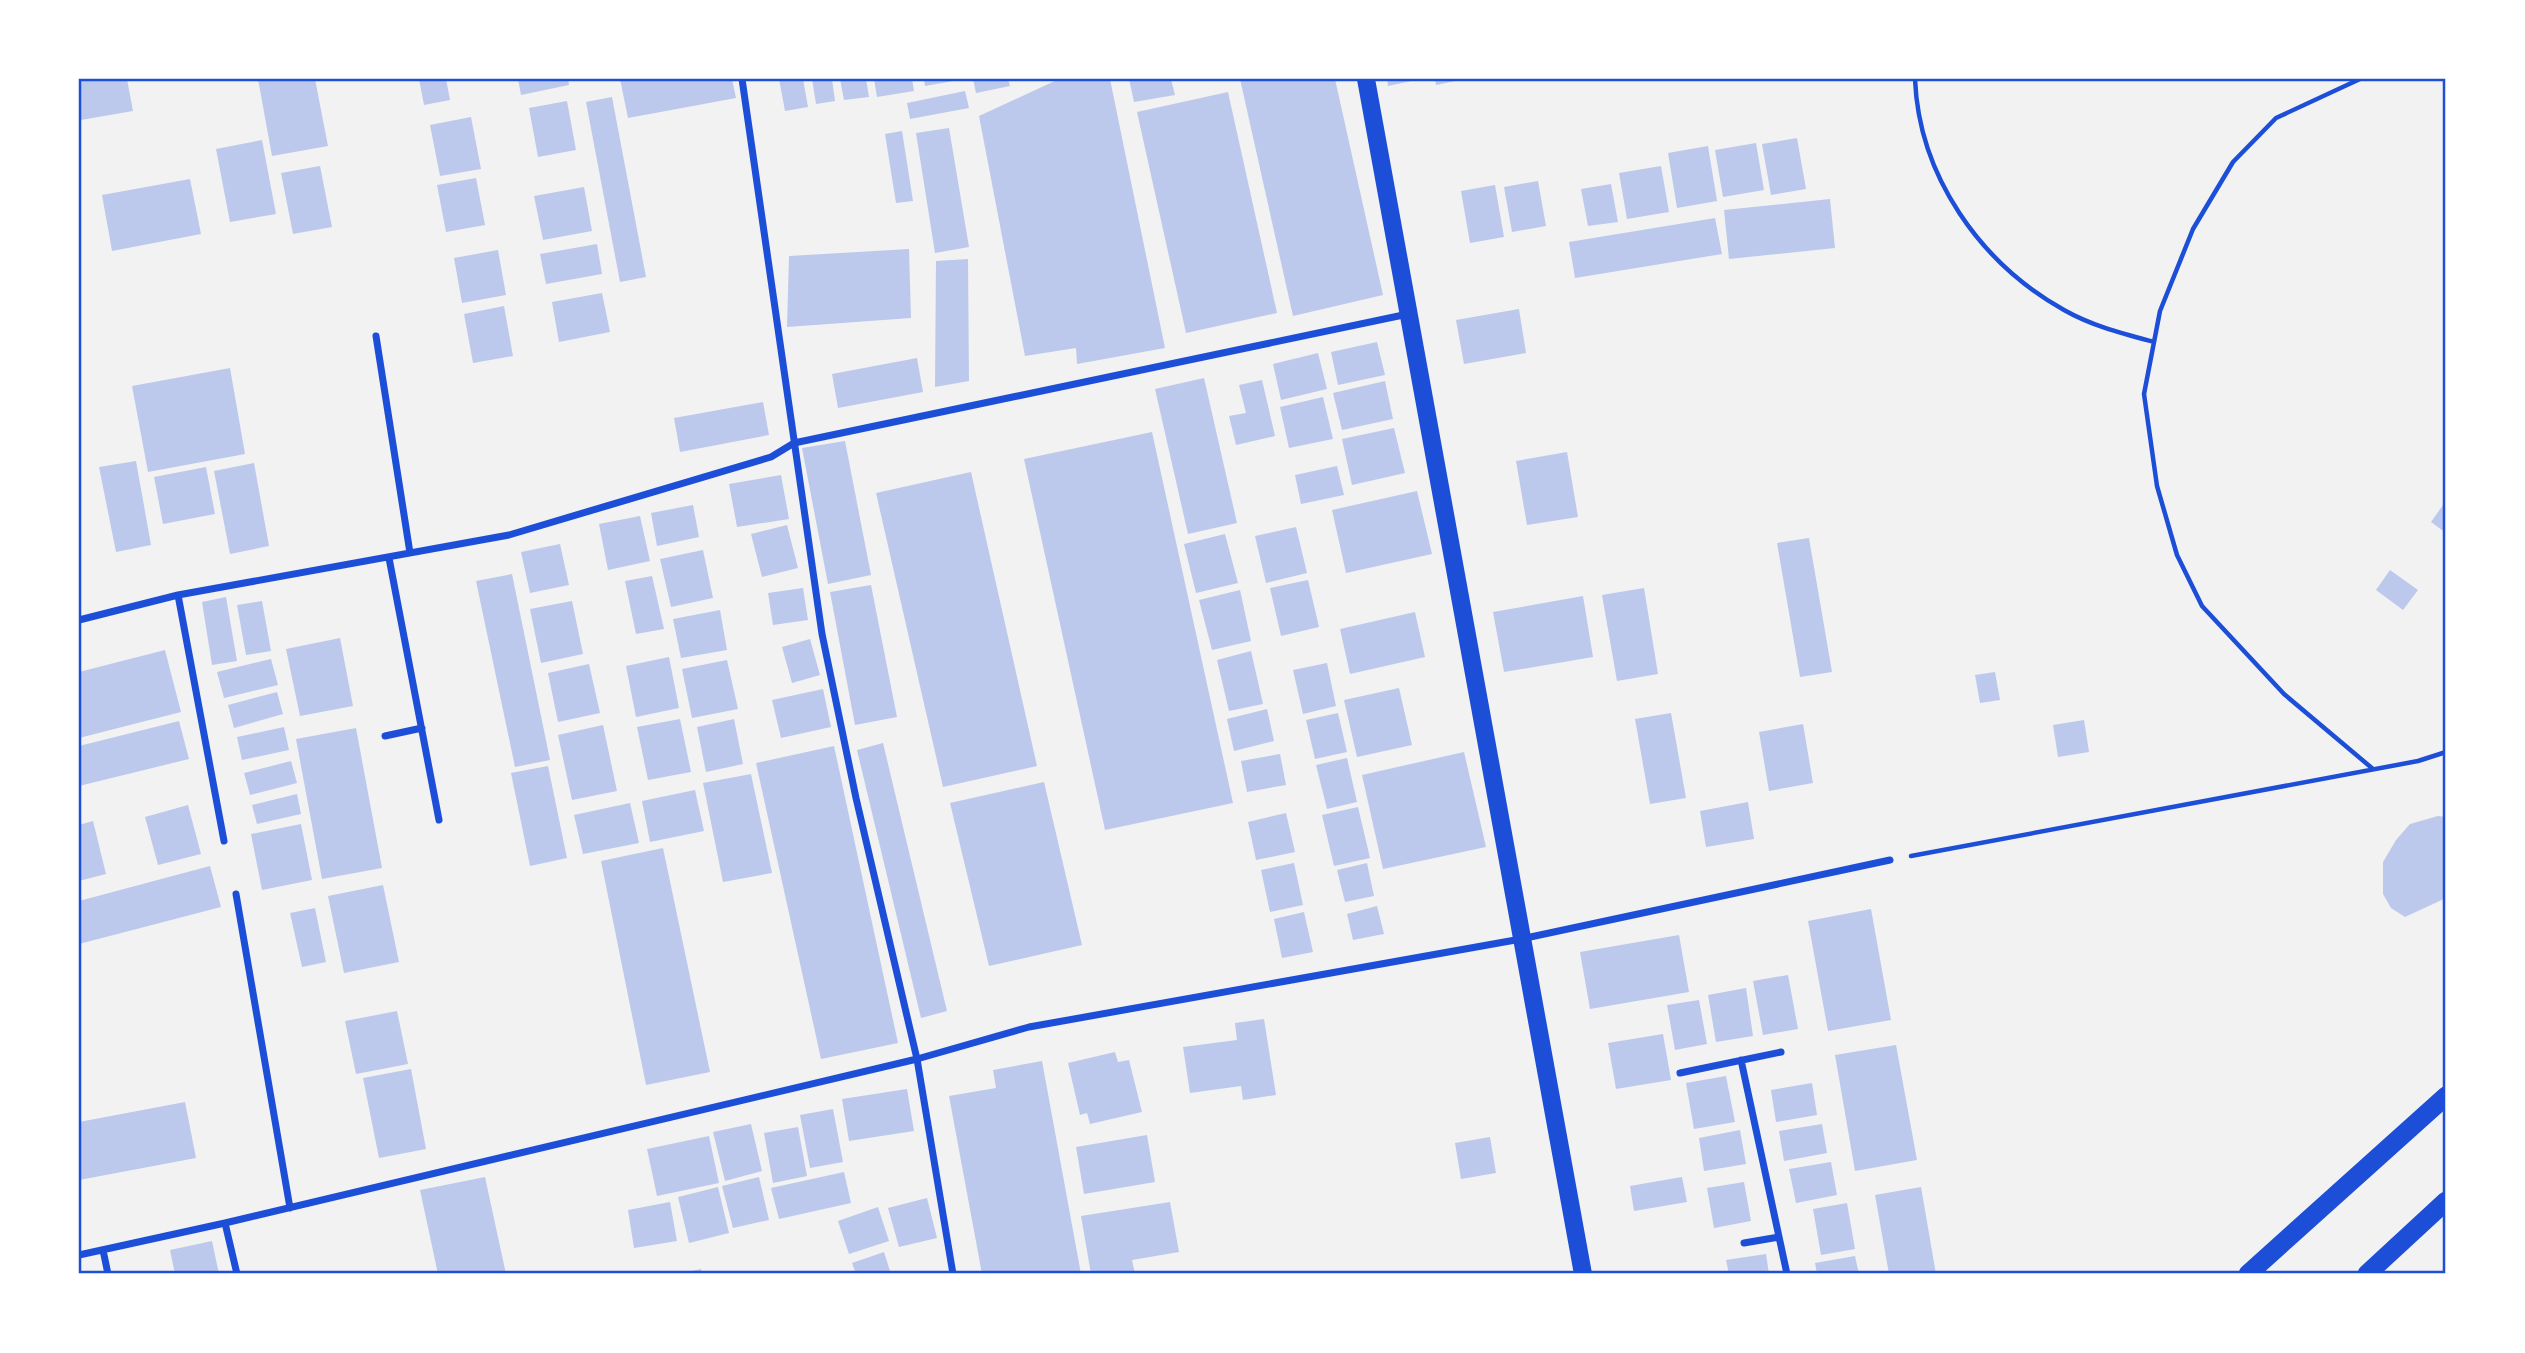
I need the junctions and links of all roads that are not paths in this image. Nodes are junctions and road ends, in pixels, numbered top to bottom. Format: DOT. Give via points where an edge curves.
graph roads {
  1 [pos="742,79"];
  2 [pos="1366,79"];
  3 [pos="1408,314"];
  4 [pos="376,336"];
  5 [pos="794,443"];
  6 [pos="410,553"];
  7 [pos="389,558"];
  8 [pos="178,595"];
  9 [pos="79,620"];
  10 [pos="422,728"];
  11 [pos="385,736"];
  12 [pos="439,820"];
  13 [pos="224,841"];
  14 [pos="1890,860"];
  15 [pos="236,894"];
  16 [pos="1521,939"];
  17 [pos="1781,1052"];
  18 [pos="917,1059"];
  19 [pos="1741,1060"];
  20 [pos="1680,1073"];
  21 [pos="2446,1096"];
  22 [pos="2446,1201"];
  23 [pos="290,1208"];
  24 [pos="225,1223"];
  25 [pos="1779,1237"];
  26 [pos="1744,1243"];
  27 [pos="103,1250"];
  28 [pos="79,1255"];
  29 [pos="108,1274"];
  30 [pos="237,1274"];
  31 [pos="953,1274"];
  32 [pos="1583,1274"];
  33 [pos="1787,1274"];
  34 [pos="2248,1274"];
  35 [pos="2367,1274"];
  1 -- 5 [label="street"];
  2 -- 3 [label="main road"];
  3 -- 5 [label="street"];
  3 -- 16 [label="main road"];
  4 -- 6 [label="street"];
  5 -- 6 [label="street" via="771,457 509,535"];
  5 -- 18 [label="street" via="828,662"];
  6 -- 7 [label="street"];
  7 -- 8 [label="street"];
  7 -- 10 [label="street"];
  8 -- 9 [label="street"];
  8 -- 13 [label="street"];
  10 -- 11 [label="street"];
  10 -- 12 [label="street"];
  14 -- 16 [label="street"];
  15 -- 23 [label="street"];
  16 -- 18 [label="street" via="1029,1027"];
  16 -- 32 [label="main road"];
  17 -- 19 [label="street"];
  18 -- 23 [label="street"];
  18 -- 31 [label="street"];
  19 -- 20 [label="street"];
  19 -- 25 [label="street"];
  21 -- 34 [label="highway"];
  22 -- 35 [label="highway"];
  23 -- 24 [label="street"];
  24 -- 27 [label="street"];
  24 -- 30 [label="street"];
  25 -- 26 [label="street"];
  25 -- 33 [label="street"];
  27 -- 28 [label="street"];
  27 -- 29 [label="street"];
}
